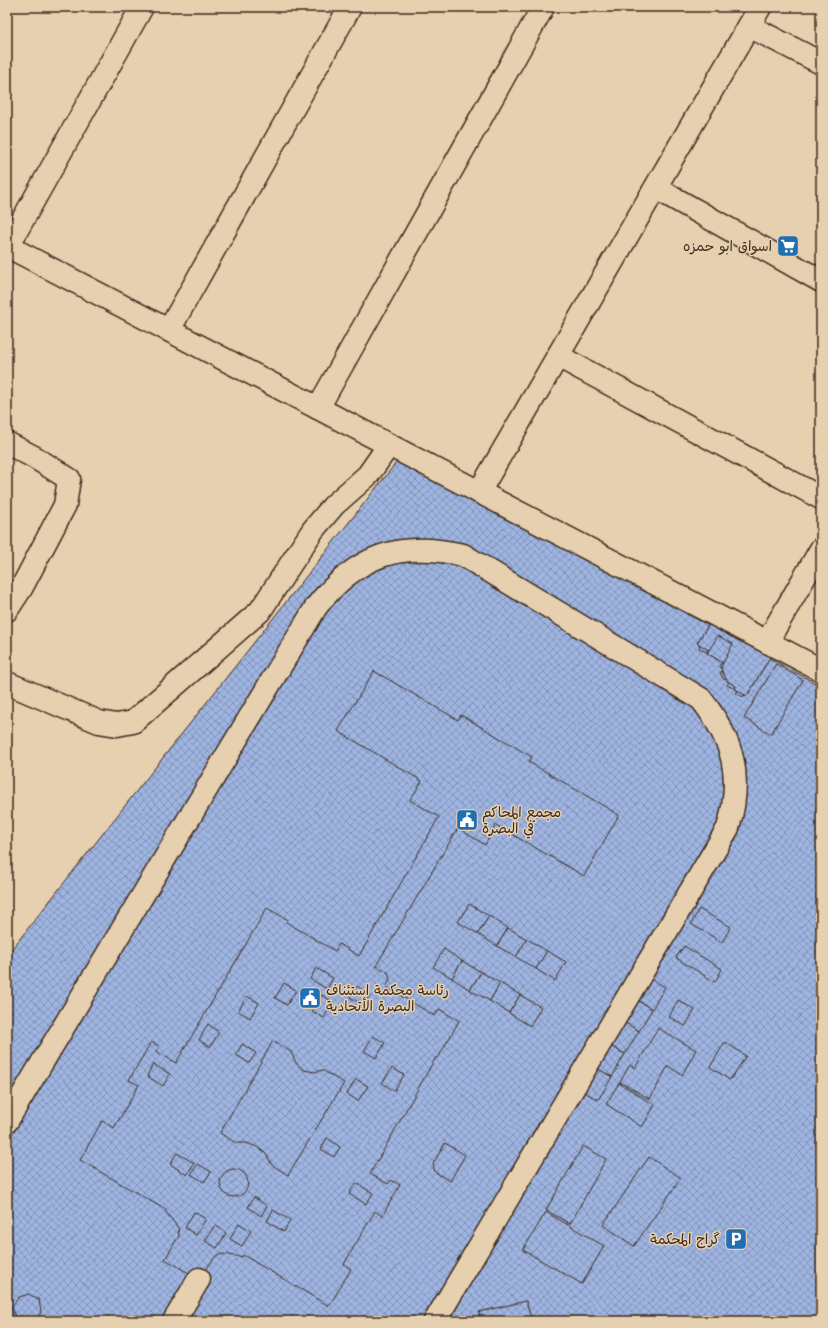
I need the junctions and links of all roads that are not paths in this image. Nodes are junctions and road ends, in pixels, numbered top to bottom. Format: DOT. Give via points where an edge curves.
graph roads {
  1 [pos="142,7"];
  2 [pos="350,7"];
  3 [pos="543,7"];
  4 [pos="760,7"];
  5 [pos="749,26"];
  6 [pos="821,63"];
  7 [pos="656,188"];
  8 [pos="7,246"];
  9 [pos="821,281"];
  10 [pos="169,330"];
  11 [pos="558,356"];
  12 [pos="318,408"];
  13 [pos="7,442"];
  14 [pos="389,445"];
  15 [pos="480,492"];
  16 [pos="821,498"];
  17 [pos="821,549"];
  18 [pos="7,610"];
  19 [pos="768,642"];
  20 [pos="821,670"];
  21 [pos="7,683"];
  22 [pos="7,1120"];
  23 [pos="199,1279"];
  24 [pos="174,1321"];
  25 [pos="435,1321"];
  1 -- 8 [label="street"];
  2 -- 10 [label="street"];
  3 -- 12 [label="street"];
  4 -- 5 [label="street"];
  5 -- 6 [label="street"];
  5 -- 7 [label="street"];
  7 -- 9 [label="street"];
  7 -- 11 [label="street"];
  8 -- 10 [label="street"];
  10 -- 12 [label="street"];
  11 -- 15 [label="street"];
  11 -- 16 [label="street"];
  12 -- 14 [label="street"];
  13 -- 18 [label="street" via="69,479 66,505"];
  14 -- 15 [label="street"];
  14 -- 21 [label="street" via="368,475 334,505 313,530 260,611 133,722 117,725 99,722"];
  15 -- 19 [label="street"];
  17 -- 19 [label="street"];
  19 -- 20 [label="street"];
  22 -- 25 [label="street" via="316,607 344,577 380,556 422,549 463,556 701,699 722,729 729,746 735,796 728,828"];
  23 -- 24 [label="street"];
}
